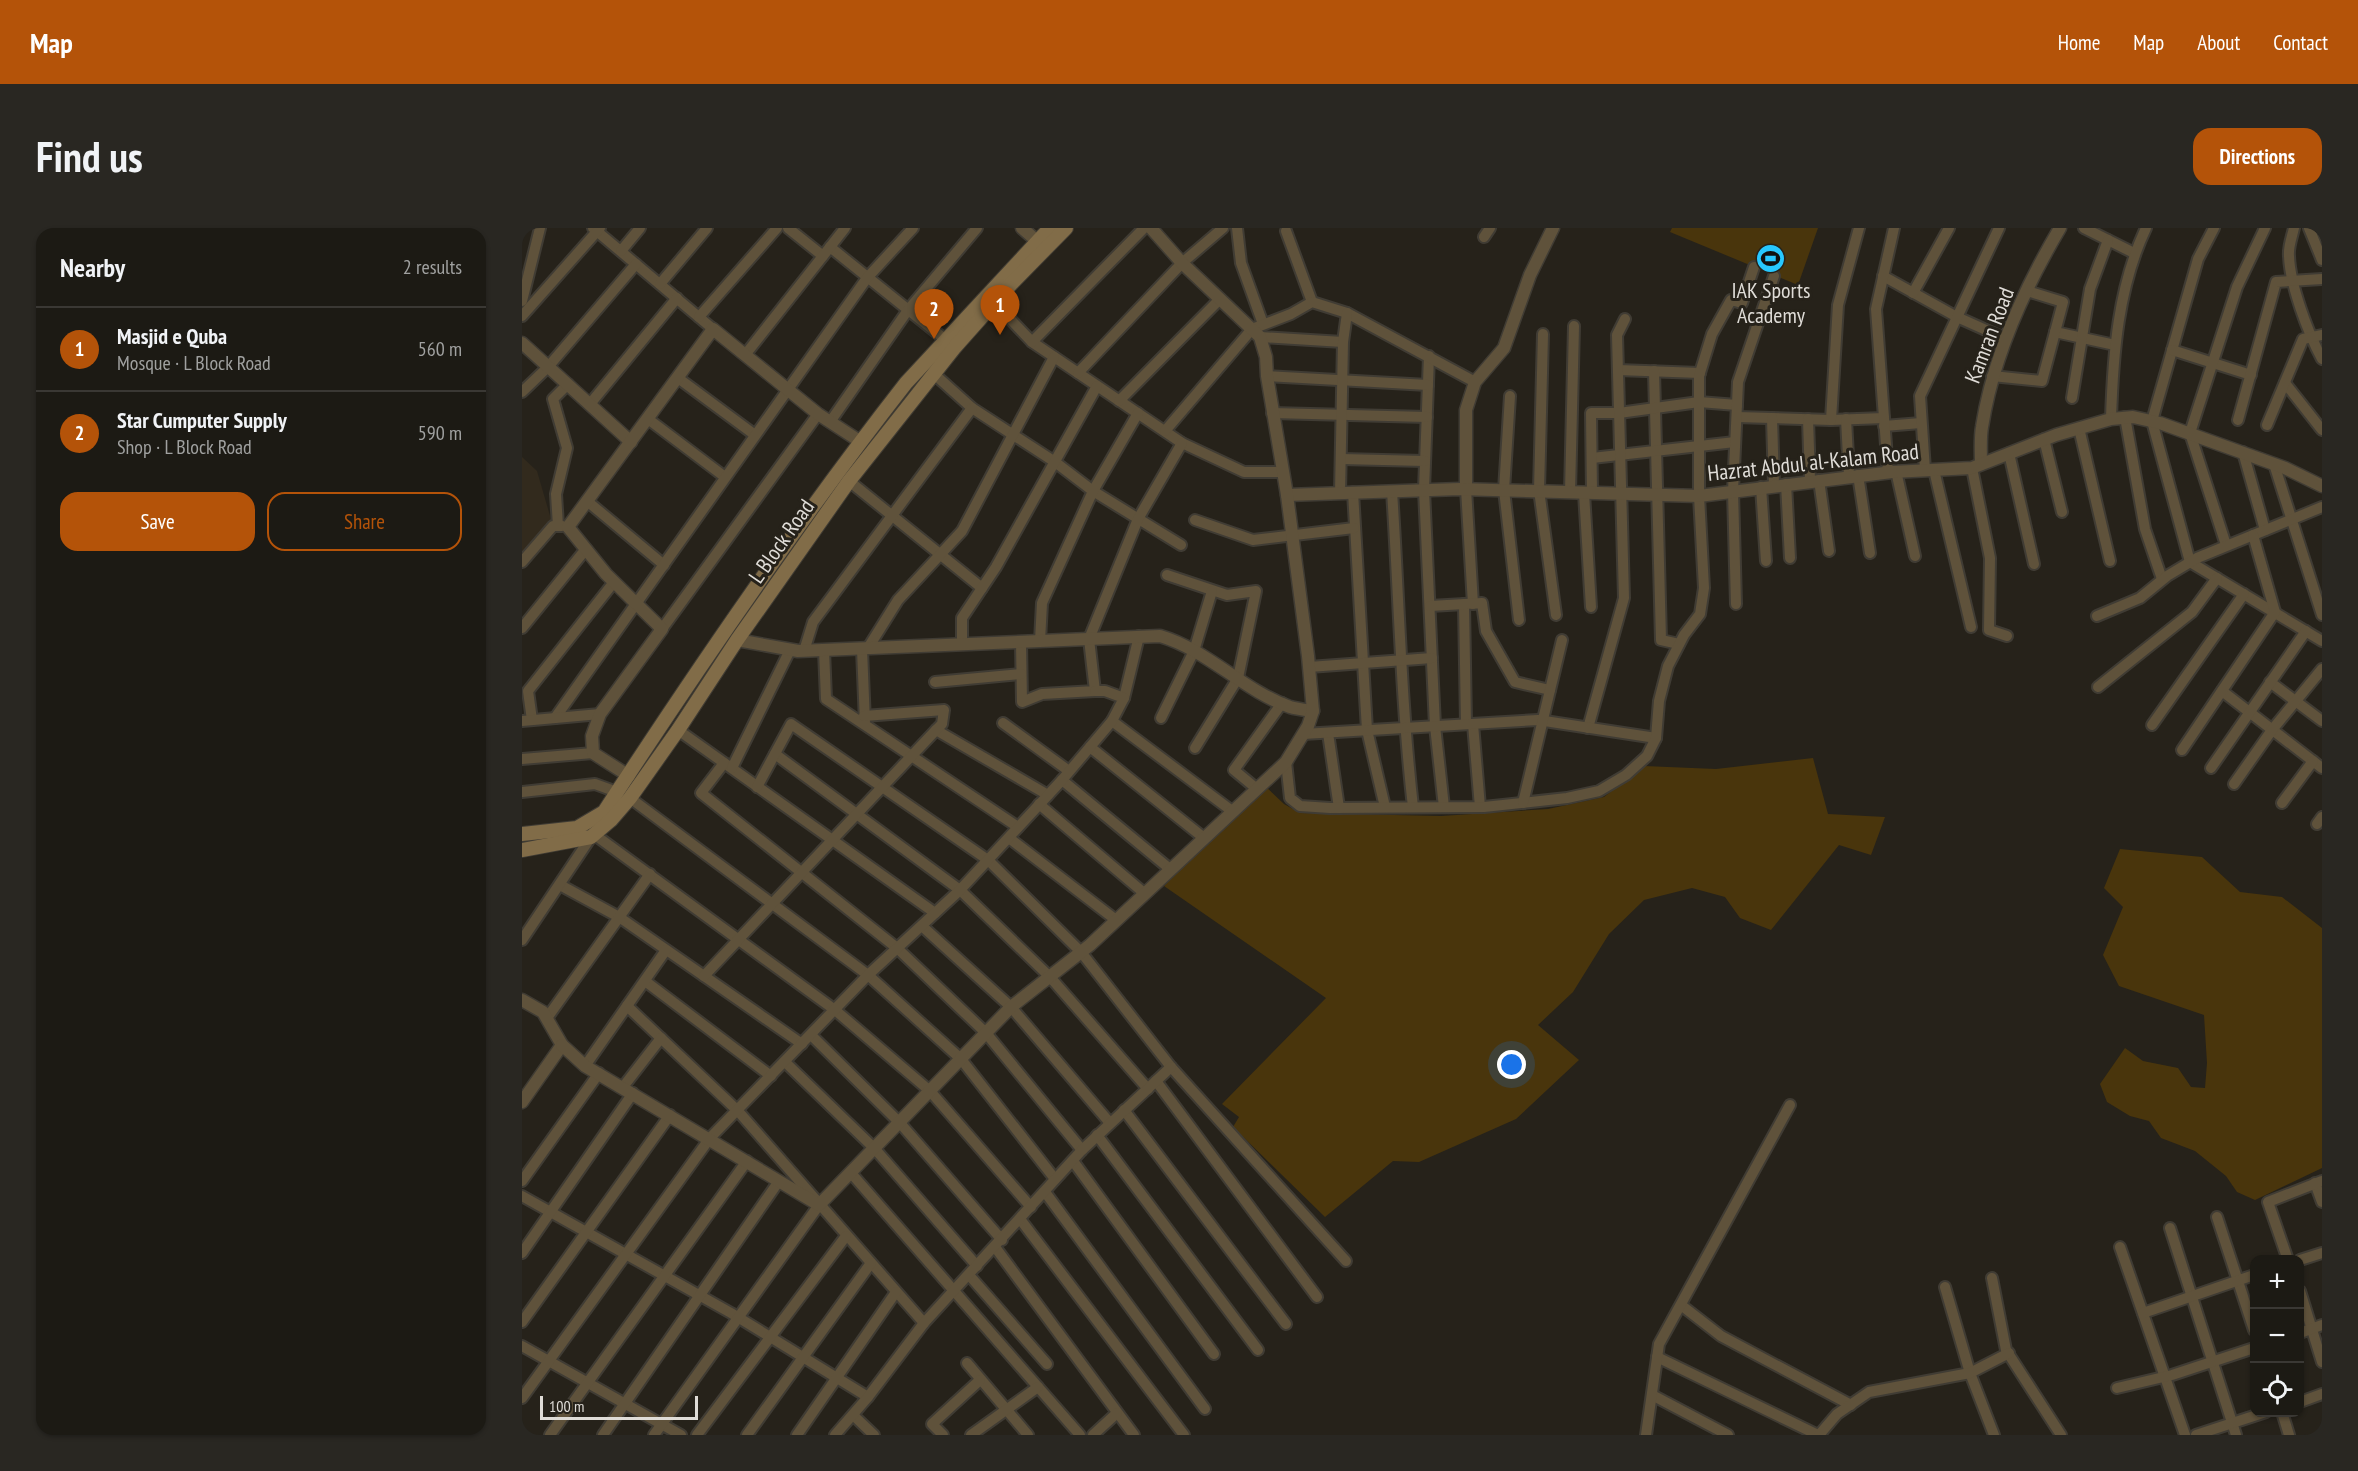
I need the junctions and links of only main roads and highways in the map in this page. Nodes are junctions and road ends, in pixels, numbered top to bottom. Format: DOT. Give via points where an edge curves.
graph roads {
  1 [pos="1050,228"];
  2 [pos="1066,228"];
  3 [pos="1041,245"];
  4 [pos="950,343"];
  5 [pos="522,834"];
  6 [pos="522,850"];
  1 -- 3 [label="main road, L Block Road"];
  2 -- 3 [label="main road, L Block Road"];
  3 -- 4 [label="main road, L Block Road"];
  3 -- 4 [label="main road, L Block Road" via="994,302"];
  4 -- 5 [label="main road, L Block Road" via="906,383 774,559 603,813 578,828"];
  4 -- 6 [label="main road, L Block Road" via="933,373 849,481 737,640 630,798 593,836"];
}
